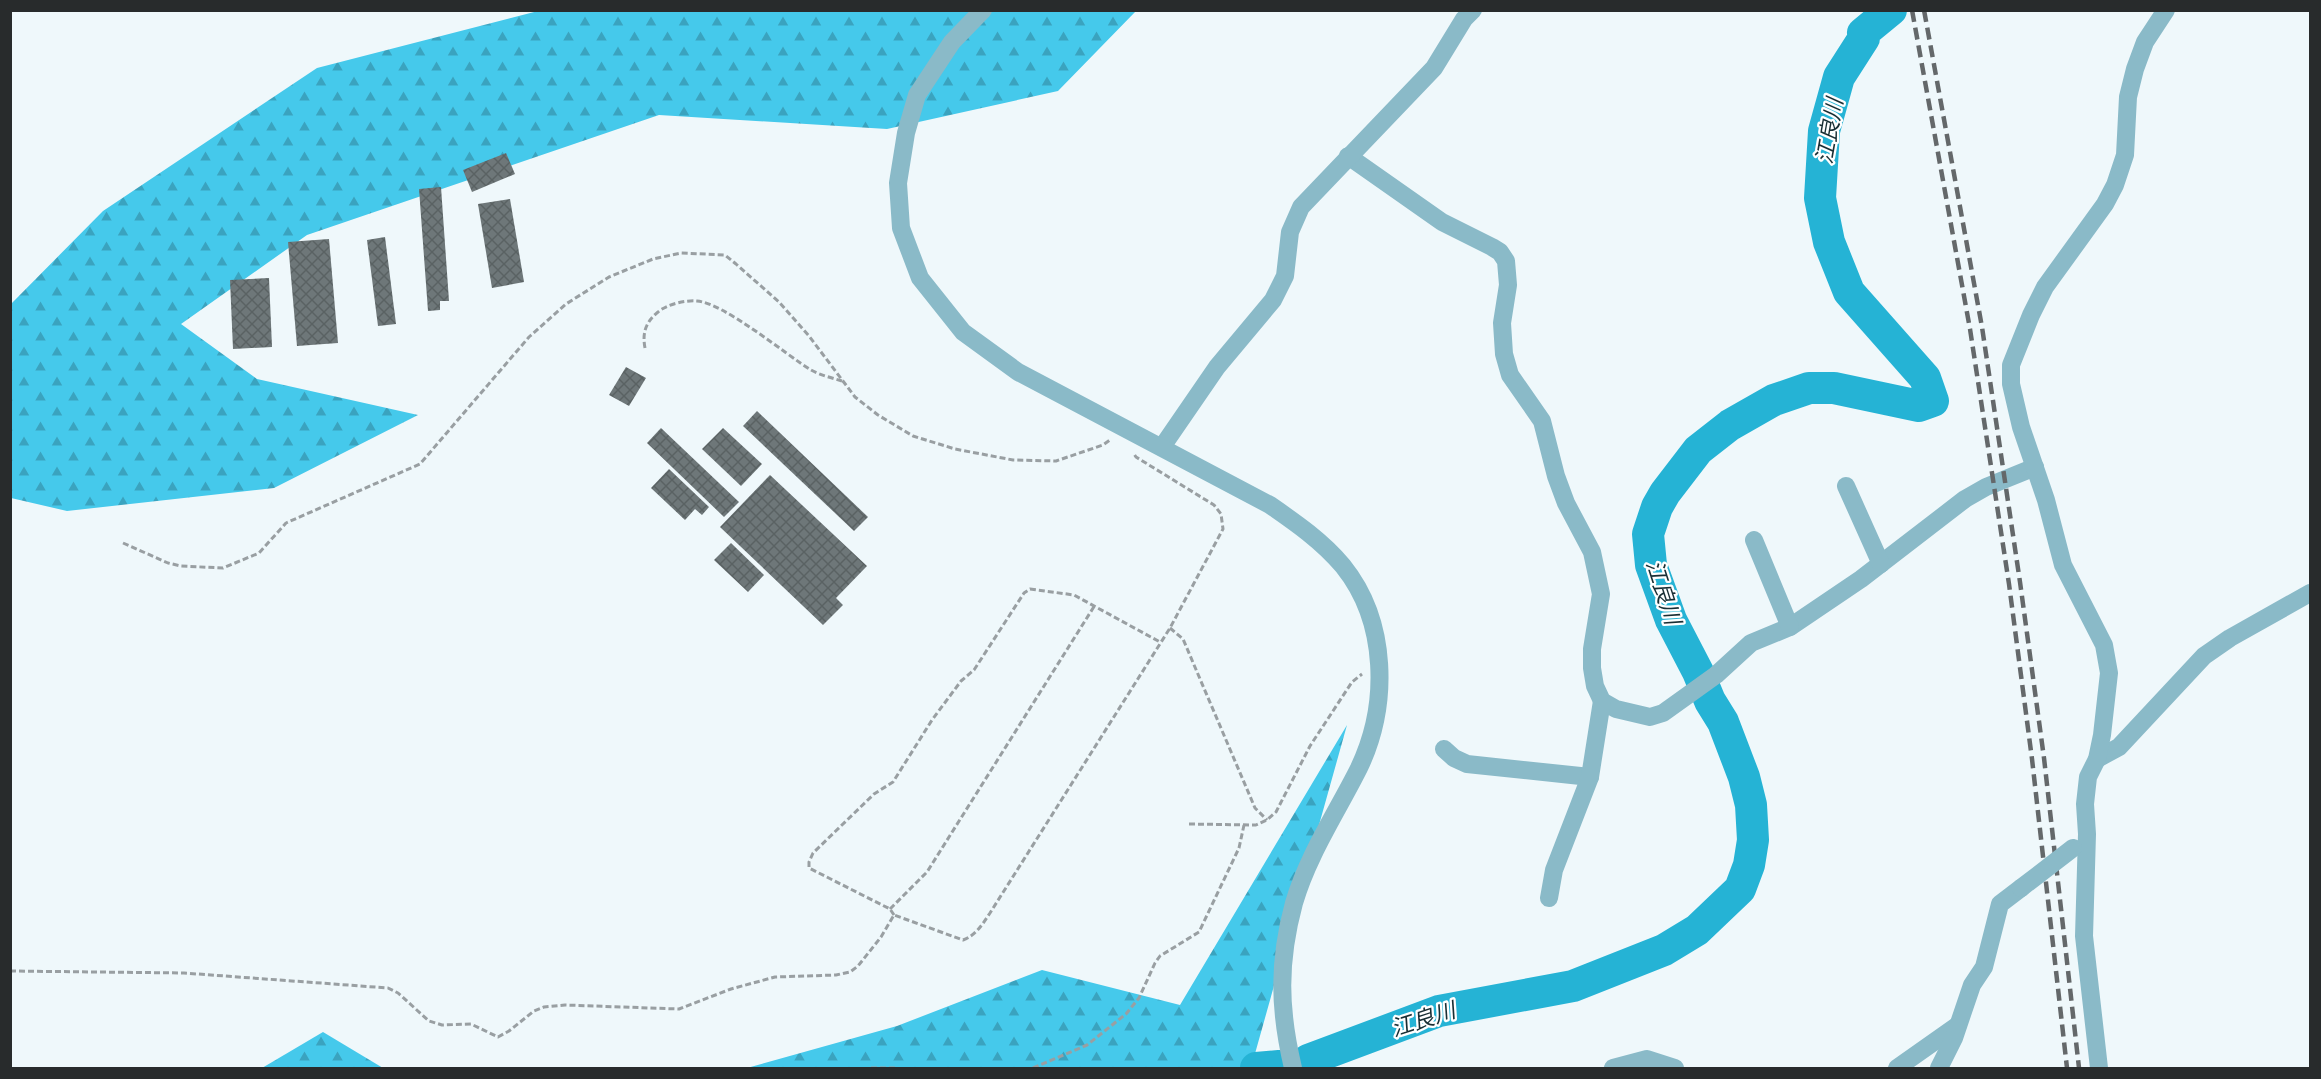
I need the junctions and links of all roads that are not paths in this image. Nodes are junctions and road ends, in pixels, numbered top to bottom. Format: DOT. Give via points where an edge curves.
graph roads {
  1 [pos="983,10"];
  2 [pos="1473,10"];
  3 [pos="2166,10"];
  4 [pos="1348,156"];
  5 [pos="1162,447"];
  6 [pos="2035,467"];
  7 [pos="1846,486"];
  8 [pos="1754,540"];
  9 [pos="1881,564"];
  10 [pos="2310,593"];
  11 [pos="1790,627"];
  12 [pos="1602,701"];
  13 [pos="1444,749"];
  14 [pos="2097,759"];
  15 [pos="1590,777"];
  16 [pos="2087,834"];
  17 [pos="1549,898"];
  18 [pos="1958,1025"];
  19 [pos="1293,1068"];
  20 [pos="1613,1068"];
  21 [pos="1675,1068"];
  22 [pos="1897,1068"];
  23 [pos="1939,1068"];
  24 [pos="2099,1068"];
  1 -- 5 [label="street" via="952,42 916,95 906,133 898,183 901,228 920,278 963,332 1018,372"];
  2 -- 4 [label="street" via="1434,69"];
  3 -- 6 [label="street" via="2145,42 2135,69 2128,97 2125,155 2115,185 2045,287 2011,365 2011,384 2021,427"];
  4 -- 5 [label="street" via="1301,207 1290,232 1285,276 1272,300 1217,367"];
  4 -- 12 [label="street" via="1442,222 1500,252 1506,261 1508,285 1502,323 1510,375 1542,422 1556,476 1592,552 1598,574 1601,594 1592,668"];
  5 -- 19 [label="street" via="1270,505 1307,530 1343,566 1375,632 1380,690 1369,741 1314,854 1295,902 1285,945 1280,981"];
  6 -- 9 [label="street" via="1965,500"];
  6 -- 14 [label="street" via="2063,565 2104,645 2109,673"];
  7 -- 9 [label="street"];
  8 -- 11 [label="street"];
  9 -- 11 [label="street"];
  10 -- 14 [label="street" via="2204,656 2119,747"];
  11 -- 12 [label="street" via="1751,643 1716,675 1663,713 1650,717 1616,709"];
  12 -- 15 [label="street"];
  13 -- 15 [label="street" via="1467,764"];
  14 -- 16 [label="street" via="2088,777"];
  15 -- 17 [label="street" via="1554,870"];
  16 -- 18 [label="street, bridge" via="2000,904 1984,967 1972,985"];
  16 -- 24 [label="street" via="2084,936"];
  18 -- 22 [label="street"];
  18 -- 23 [label="street"];
  20 -- 21 [label="street" via="1647,1059"];
}
